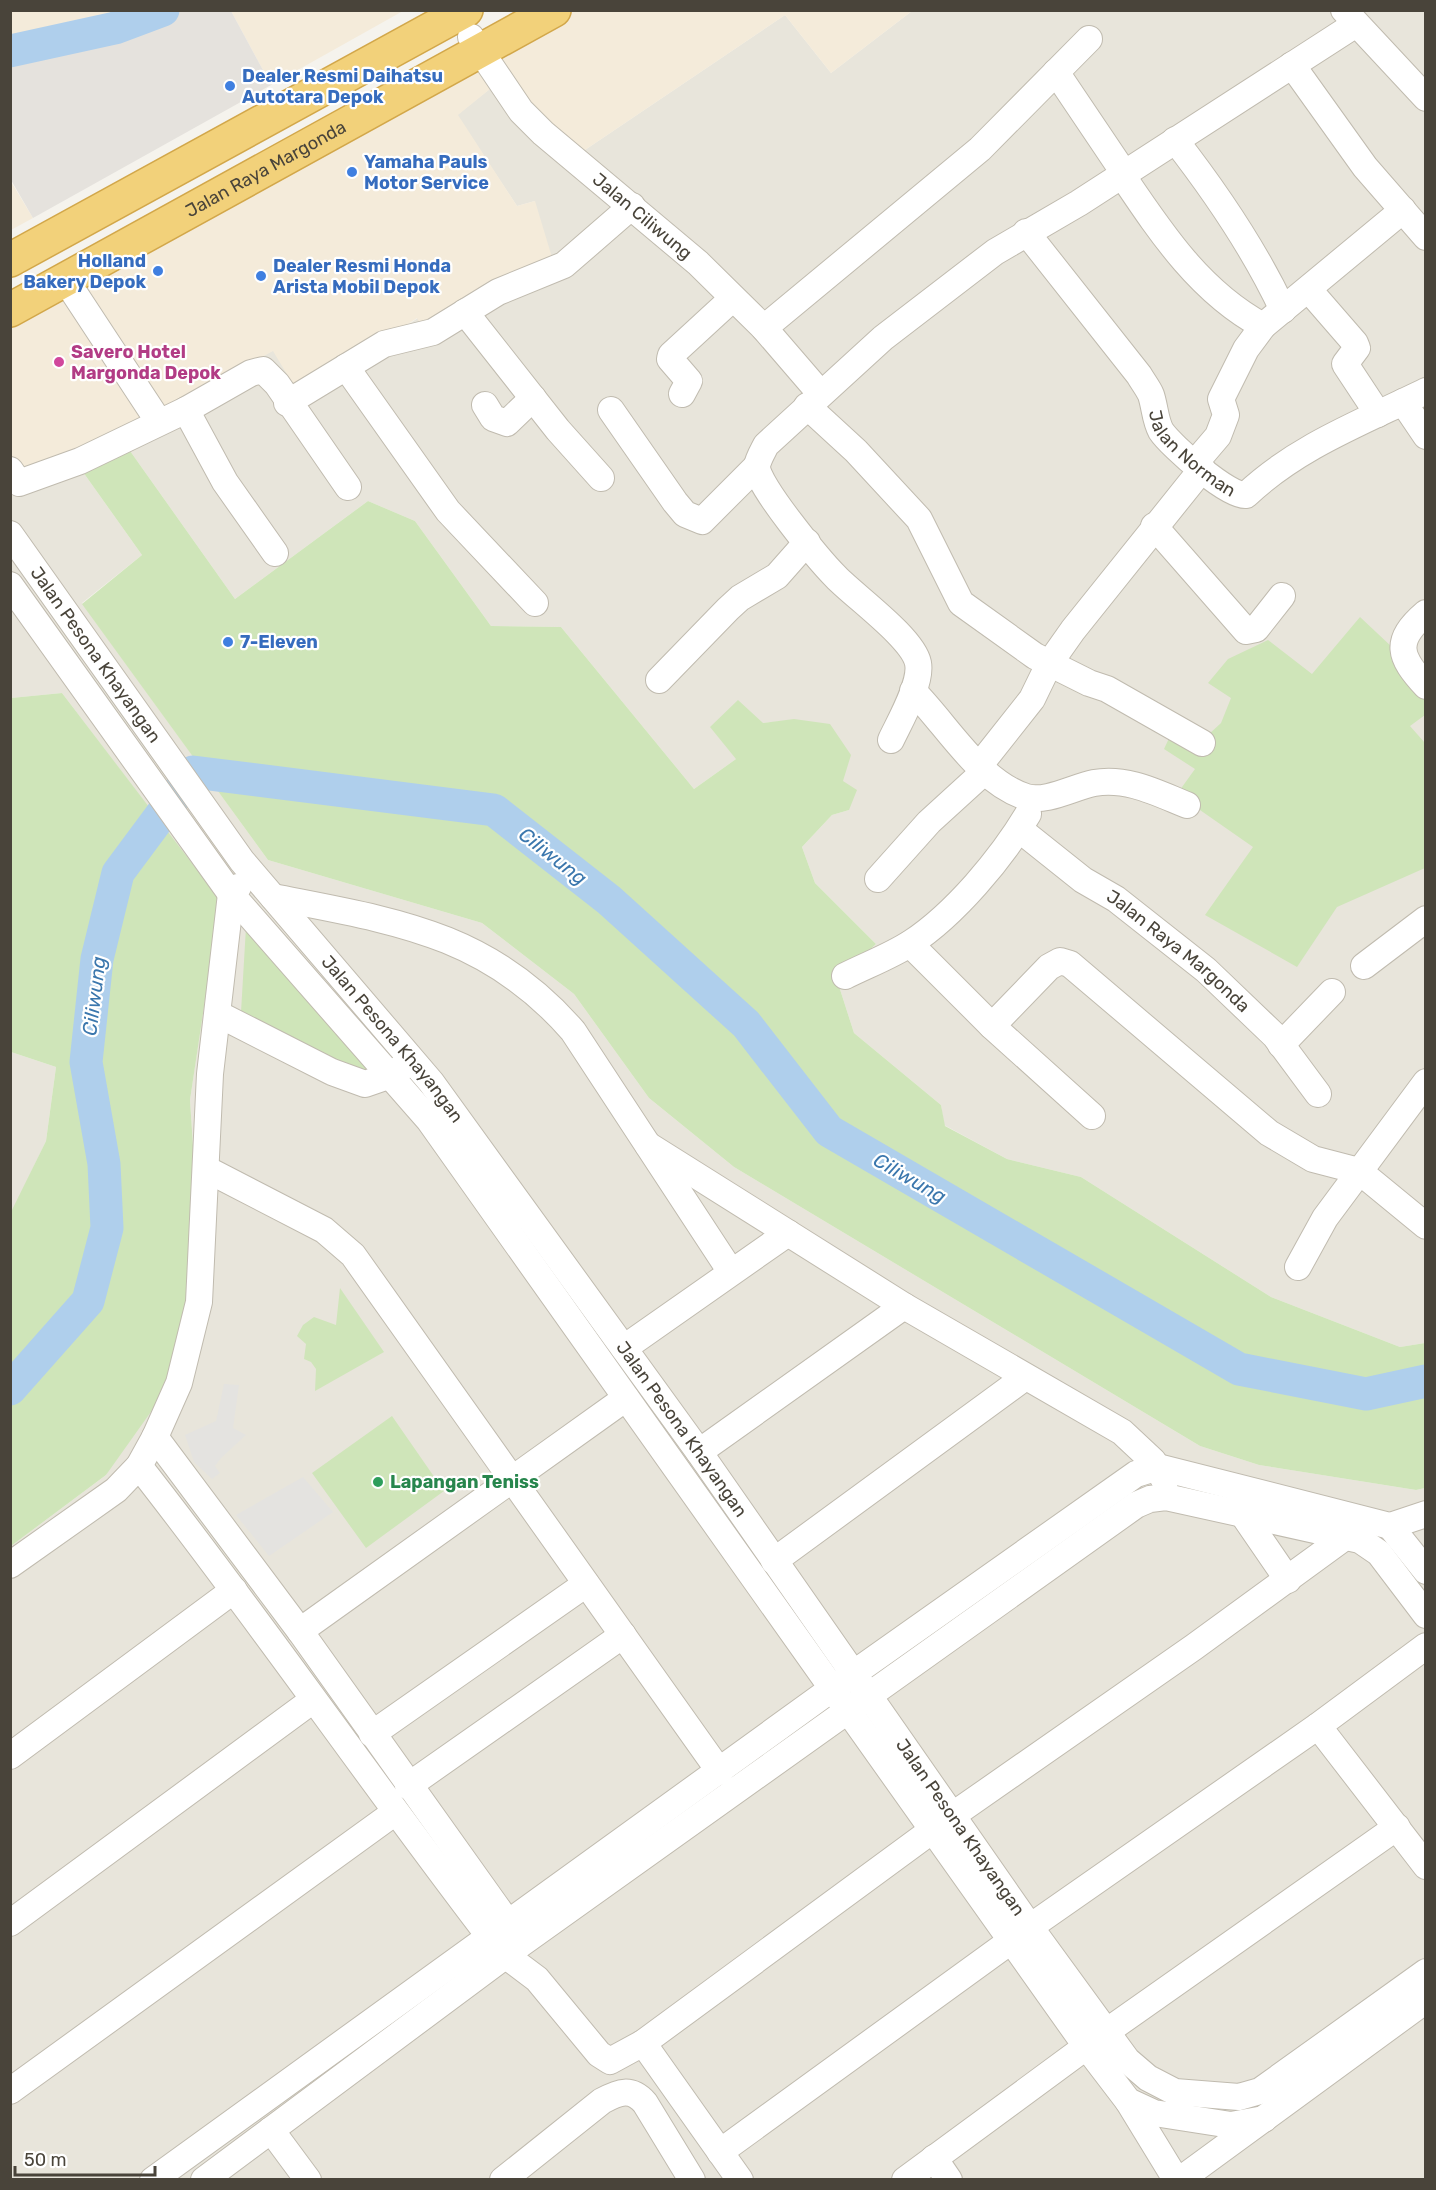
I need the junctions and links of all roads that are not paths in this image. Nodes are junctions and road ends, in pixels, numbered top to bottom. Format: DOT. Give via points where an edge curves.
graph roads {
  1 [pos="421,10"];
  2 [pos="516,10"];
  3 [pos="554,10"];
  4 [pos="1350,17"];
  5 [pos="472,33"];
  6 [pos="1089,39"];
  7 [pos="1292,65"];
  8 [pos="1056,72"];
  9 [pos="1425,98"];
  10 [pos="1175,140"];
  11 [pos="1123,174"];
  12 [pos="632,206"];
  13 [pos="1403,210"];
  14 [pos="1026,232"];
  15 [pos="10,237"];
  16 [pos="1425,237"];
  17 [pos="10,260"];
  18 [pos="65,279"];
  19 [pos="1309,290"];
  20 [pos="10,291"];
  21 [pos="733,298"];
  22 [pos="10,310"];
  23 [pos="1283,310"];
  24 [pos="465,312"];
  25 [pos="1263,326"];
  26 [pos="764,328"];
  27 [pos="346,367"];
  28 [pos="682,394"];
  29 [pos="1414,396"];
  30 [pos="533,399"];
  31 [pos="814,400"];
  32 [pos="288,403"];
  33 [pos="485,405"];
  34 [pos="186,410"];
  35 [pos="611,410"];
  36 [pos="1378,414"];
  37 [pos="159,422"];
  38 [pos="1425,436"];
  39 [pos="757,466"];
  40 [pos="1198,466"];
  41 [pos="10,470"];
  42 [pos="601,478"];
  43 [pos="348,487"];
  44 [pos="1154,526"];
  45 [pos="10,534"];
  46 [pos="807,542"];
  47 [pos="275,553"];
  48 [pos="10,585"];
  49 [pos="1282,596"];
  50 [pos="535,603"];
  51 [pos="1425,613"];
  52 [pos="1049,664"];
  53 [pos="659,680"];
  54 [pos="1425,686"];
  55 [pos="913,691"];
  56 [pos="891,740"];
  57 [pos="1202,743"];
  58 [pos="982,769"];
  59 [pos="1038,797"];
  60 [pos="1187,805"];
  61 [pos="1019,829"];
  62 [pos="247,868"];
  63 [pos="878,879"];
  64 [pos="225,885"];
  65 [pos="273,897"];
  66 [pos="1425,919"];
  67 [pos="910,944"];
  68 [pos="1364,966"];
  69 [pos="845,976"];
  70 [pos="1332,992"];
  71 [pos="218,1014"];
  72 [pos="992,1026"];
  73 [pos="1281,1045"];
  74 [pos="413,1059"];
  75 [pos="391,1075"];
  76 [pos="1425,1082"];
  77 [pos="1318,1094"];
  78 [pos="1092,1116"];
  79 [pos="648,1145"];
  80 [pos="206,1169"];
  81 [pos="1359,1171"];
  82 [pos="1425,1226"];
  83 [pos="788,1233"];
  84 [pos="1298,1267"];
  85 [pos="731,1272"];
  86 [pos="904,1306"];
  87 [pos="624,1348"];
  88 [pos="1024,1378"];
  89 [pos="626,1398"];
  90 [pos="155,1437"];
  91 [pos="699,1452"];
  92 [pos="139,1466"];
  93 [pos="1158,1467"];
  94 [pos="715,1476"];
  95 [pos="512,1479"];
  96 [pos="694,1492"];
  97 [pos="1176,1499"];
  98 [pos="1425,1514"];
  99 [pos="1244,1516"];
  100 [pos="1390,1526"];
  101 [pos="1345,1537"];
  102 [pos="774,1561"];
  103 [pos="10,1566"];
  104 [pos="1425,1571"];
  105 [pos="1288,1580"];
  106 [pos="586,1584"];
  107 [pos="234,1590"];
  108 [pos="1421,1600"];
  109 [pos="300,1631"];
  110 [pos="623,1635"];
  111 [pos="1425,1646"];
  112 [pos="843,1681"];
  113 [pos="313,1700"];
  114 [pos="859,1703"];
  115 [pos="1318,1726"];
  116 [pos="372,1734"];
  117 [pos="10,1756"];
  118 [pos="720,1772"];
  119 [pos="408,1786"];
  120 [pos="394,1813"];
  121 [pos="944,1822"];
  122 [pos="1396,1827"];
  123 [pos="1425,1866"];
  124 [pos="10,1923"];
  125 [pos="1021,1934"];
  126 [pos="507,1940"];
  127 [pos="1425,1971"];
  128 [pos="1425,2000"];
  129 [pos="1096,2039"];
  130 [pos="643,2043"];
  131 [pos="10,2091"];
  132 [pos="1128,2101"];
  133 [pos="1264,2119"];
  134 [pos="271,2130"];
  135 [pos="720,2152"];
  136 [pos="934,2158"];
  137 [pos="1198,2175"];
  138 [pos="153,2180"];
  139 [pos="204,2180"];
  140 [pos="308,2180"];
  141 [pos="503,2180"];
  142 [pos="692,2180"];
  143 [pos="740,2180"];
  144 [pos="905,2180"];
  145 [pos="949,2180"];
  1 -- 15 [label="highway"];
  2 -- 5 [label="highway, Jalan Raya Margonda"];
  3 -- 5 [label="highway, Jalan Raya Margonda"];
  4 -- 7 [label="street"];
  4 -- 9 [label="street"];
  5 -- 12 [label="street, Jalan Ciliwung" via="521,111"];
  5 -- 17 [label="highway, Jalan Raya Margonda"];
  5 -- 18 [label="highway, Jalan Raya Margonda"];
  5 -- 20 [label="highway, Jalan Raya Margonda"];
  6 -- 8 [label="street"];
  7 -- 10 [label="street"];
  7 -- 13 [label="street" via="1365,167"];
  8 -- 11 [label="street"];
  8 -- 26 [label="street" via="980,149"];
  10 -- 11 [label="street"];
  10 -- 23 [label="street" via="1223,203"];
  11 -- 14 [label="street"];
  11 -- 25 [label="street" via="1191,269 1231,306"];
  12 -- 21 [label="street, Jalan Ciliwung"];
  12 -- 24 [label="street" via="564,265 498,292"];
  13 -- 16 [label="street"];
  13 -- 19 [label="street"];
  14 -- 31 [label="street" via="883,338"];
  14 -- 40 [label="street, Jalan Norman" via="1139,375 1150,392 1162,433"];
  18 -- 22 [label="highway, Jalan Raya Margonda"];
  18 -- 37 [label="street"];
  19 -- 23 [label="street"];
  19 -- 36 [label="street" via="1355,343 1357,348 1345,362 1346,367"];
  21 -- 26 [label="street, Jalan Ciliwung"];
  21 -- 28 [label="street" via="670,356 689,381"];
  23 -- 25 [label="street"];
  24 -- 27 [label="street" via="433,332 394,340"];
  24 -- 30 [label="street"];
  25 -- 40 [label="street" via="1246,349 1221,399 1226,415 1218,436"];
  26 -- 31 [label="street, Jalan Ciliwung"];
  27 -- 32 [label="street"];
  27 -- 50 [label="street" via="448,512"];
  29 -- 36 [label="street, Jalan Norman"];
  29 -- 38 [label="street"];
  30 -- 33 [label="street" via="507,423 493,418"];
  30 -- 42 [label="street"];
  31 -- 39 [label="street" via="766,445"];
  31 -- 52 [label="street, Jalan Ciliwung" via="919,519 961,603"];
  32 -- 34 [label="street" via="269,375 260,369"];
  32 -- 43 [label="street"];
  34 -- 37 [label="street"];
  34 -- 47 [label="street" via="225,482"];
  35 -- 39 [label="street" via="668,492 692,518 702,521"];
  36 -- 40 [label="street, Jalan Norman" via="1306,449 1246,495 1229,491"];
  37 -- 41 [label="street" via="80,461 19,483"];
  39 -- 46 [label="street" via="762,484"];
  40 -- 44 [label="street"];
  44 -- 49 [label="street" via="1246,630 1256,628"];
  44 -- 52 [label="street"];
  45 -- 62 [label="street, Jalan Pesona Khayangan"];
  46 -- 53 [label="street" via="777,576 728,609"];
  46 -- 55 [label="street" via="835,577 912,651 918,663"];
  48 -- 64 [label="street, Jalan Pesona Khayangan"];
  51 -- 54 [label="street" via="1408,630 1402,649 1406,662"];
  52 -- 57 [label="street, Jalan Ciliwung" via="1107,689"];
  52 -- 58 [label="street" via="1032,699"];
  55 -- 56 [label="street"];
  55 -- 58 [label="street"];
  58 -- 59 [label="street" via="1018,793"];
  58 -- 63 [label="street"];
  59 -- 60 [label="street" via="1109,782 1134,785"];
  59 -- 61 [label="street"];
  61 -- 67 [label="street" via="970,890"];
  61 -- 73 [label="street, Jalan Raya Margonda" via="1206,970"];
  62 -- 64 [label="street"];
  62 -- 65 [label="street, Jalan Pesona Khayangan"];
  64 -- 71 [label="street"];
  64 -- 75 [label="street, Jalan Pesona Khayangan"];
  65 -- 74 [label="street, Jalan Pesona Khayangan"];
  65 -- 79 [label="street" via="420,929 477,953 518,978 548,1002 573,1031"];
  66 -- 68 [label="street"];
  67 -- 69 [label="street"];
  67 -- 72 [label="street"];
  70 -- 73 [label="street"];
  71 -- 75 [label="street" via="359,1083 373,1083"];
  71 -- 80 [label="street" via="210,1074"];
  72 -- 78 [label="street"];
  72 -- 81 [label="street" via="1048,967 1060,961 1070,964 1269,1133 1313,1159"];
  73 -- 77 [label="street, Jalan Raya Margonda"];
  74 -- 75 [label="street"];
  74 -- 87 [label="street, Jalan Pesona Khayangan"];
  75 -- 89 [label="street, Jalan Pesona Khayangan" via="429,1120"];
  76 -- 81 [label="street"];
  79 -- 83 [label="street"];
  79 -- 85 [label="street"];
  80 -- 90 [label="street" via="199,1302 179,1383"];
  80 -- 95 [label="street" via="324,1230 353,1255"];
  81 -- 82 [label="street"];
  81 -- 84 [label="street" via="1325,1218"];
  83 -- 85 [label="street"];
  83 -- 86 [label="street"];
  85 -- 87 [label="street"];
  86 -- 88 [label="street"];
  86 -- 91 [label="street"];
  87 -- 91 [label="street, Jalan Pesona Khayangan"];
  88 -- 93 [label="street" via="1122,1432"];
  88 -- 102 [label="street"];
  89 -- 95 [label="street"];
  89 -- 96 [label="street, Jalan Pesona Khayangan"];
  90 -- 92 [label="street"];
  90 -- 109 [label="street"];
  91 -- 94 [label="street, Jalan Pesona Khayangan"];
  92 -- 103 [label="street" via="116,1490"];
  92 -- 107 [label="street"];
  93 -- 97 [label="street"];
  93 -- 100 [label="street"];
  93 -- 112 [label="street" via="1136,1474"];
  94 -- 96 [label="street"];
  94 -- 102 [label="street, Jalan Pesona Khayangan"];
  95 -- 106 [label="street"];
  95 -- 109 [label="street"];
  96 -- 112 [label="street, Jalan Pesona Khayangan"];
  97 -- 99 [label="street"];
  97 -- 114 [label="street" via="1159,1497 1136,1505"];
  98 -- 100 [label="street"];
  99 -- 101 [label="street"];
  99 -- 105 [label="street"];
  100 -- 104 [label="street"];
  101 -- 105 [label="street"];
  101 -- 108 [label="street" via="1373,1547"];
  102 -- 112 [label="street, Jalan Pesona Khayangan"];
  105 -- 121 [label="street"];
  106 -- 110 [label="street"];
  106 -- 116 [label="street"];
  107 -- 113 [label="street"];
  107 -- 117 [label="street"];
  109 -- 116 [label="street"];
  110 -- 118 [label="street"];
  110 -- 119 [label="street"];
  111 -- 115 [label="street"];
  112 -- 114 [label="street, Jalan Pesona Khayangan"];
  112 -- 118 [label="street"];
  113 -- 120 [label="street"];
  113 -- 124 [label="street"];
  114 -- 121 [label="street, Jalan Pesona Khayangan"];
  114 -- 126 [label="street"];
  115 -- 122 [label="street"];
  115 -- 125 [label="street"];
  116 -- 119 [label="street"];
  118 -- 126 [label="street"];
  119 -- 126 [label="street"];
  120 -- 126 [label="street"];
  120 -- 131 [label="street"];
  121 -- 125 [label="street, Jalan Pesona Khayangan"];
  121 -- 130 [label="street"];
  122 -- 123 [label="street"];
  122 -- 129 [label="street"];
  125 -- 129 [label="street, Jalan Pesona Khayangan"];
  125 -- 135 [label="street"];
  126 -- 130 [label="street" via="606,2060 615,2060"];
  126 -- 134 [label="street"];
  126 -- 138 [label="street"];
  127 -- 129 [label="street, Jalan Pesona Khayangan" via="1260,2091 1239,2097 1175,2092 1148,2078"];
  128 -- 133 [label="street, Jalan Pesona Khayangan"];
  129 -- 132 [label="street, Jalan Pesona Khayangan"];
  129 -- 136 [label="street"];
  130 -- 135 [label="street"];
  132 -- 133 [label="street, Jalan Pesona Khayangan" via="1154,2114 1182,2120 1231,2125"];
  132 -- 137 [label="street" via="1172,2173 1178,2178"];
  133 -- 137 [label="street"];
  134 -- 139 [label="street"];
  134 -- 140 [label="street"];
  135 -- 143 [label="street"];
  136 -- 144 [label="street"];
  136 -- 145 [label="street"];
  141 -- 142 [label="street" via="603,2101 626,2091 640,2096"];
}
